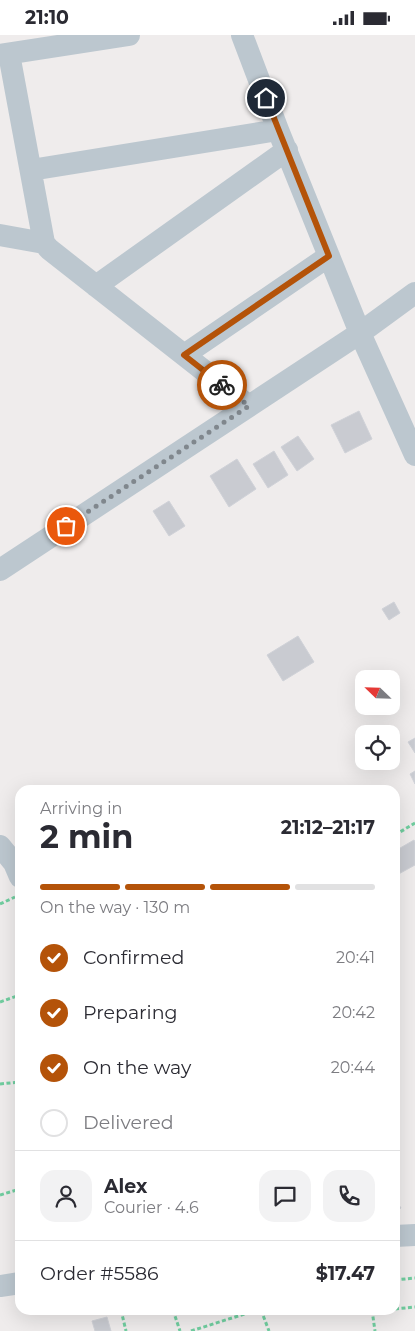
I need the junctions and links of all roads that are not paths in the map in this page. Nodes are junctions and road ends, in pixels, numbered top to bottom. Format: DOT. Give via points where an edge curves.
graph roads {
  1 [pos="129,35"];
  2 [pos="242,35"];
  3 [pos="4,54"];
  4 [pos="282,140"];
  5 [pos="31,170"];
  6 [pos="0,235"];
  7 [pos="44,243"];
  8 [pos="329,256"];
  9 [pos="96,286"];
  10 [pos="415,293"];
  11 [pos="360,333"];
  12 [pos="184,355"];
  13 [pos="249,406"];
  14 [pos="415,455"];
  15 [pos="0,570"];
  16 [pos="0,845"];
  17 [pos="15,868"];
  18 [pos="415,1235"];
  19 [pos="400,1236"];
  20 [pos="15,1284"];
  21 [pos="0,1286"];
  1 -- 3 [label="street"];
  2 -- 4 [label="street"];
  3 -- 5 [label="street"];
  4 -- 5 [label="street"];
  4 -- 8 [label="street"];
  4 -- 9 [label="street"];
  5 -- 7 [label="street"];
  6 -- 7 [label="street"];
  7 -- 9 [label="street"];
  8 -- 11 [label="street"];
  8 -- 12 [label="street"];
  9 -- 12 [label="street"];
  10 -- 11 [label="street"];
  11 -- 13 [label="street"];
  11 -- 14 [label="street"];
  12 -- 13 [label="street"];
  13 -- 15 [label="street"];
  16 -- 17 [label="street"];
  18 -- 19 [label="street"];
  20 -- 21 [label="street"];
}
